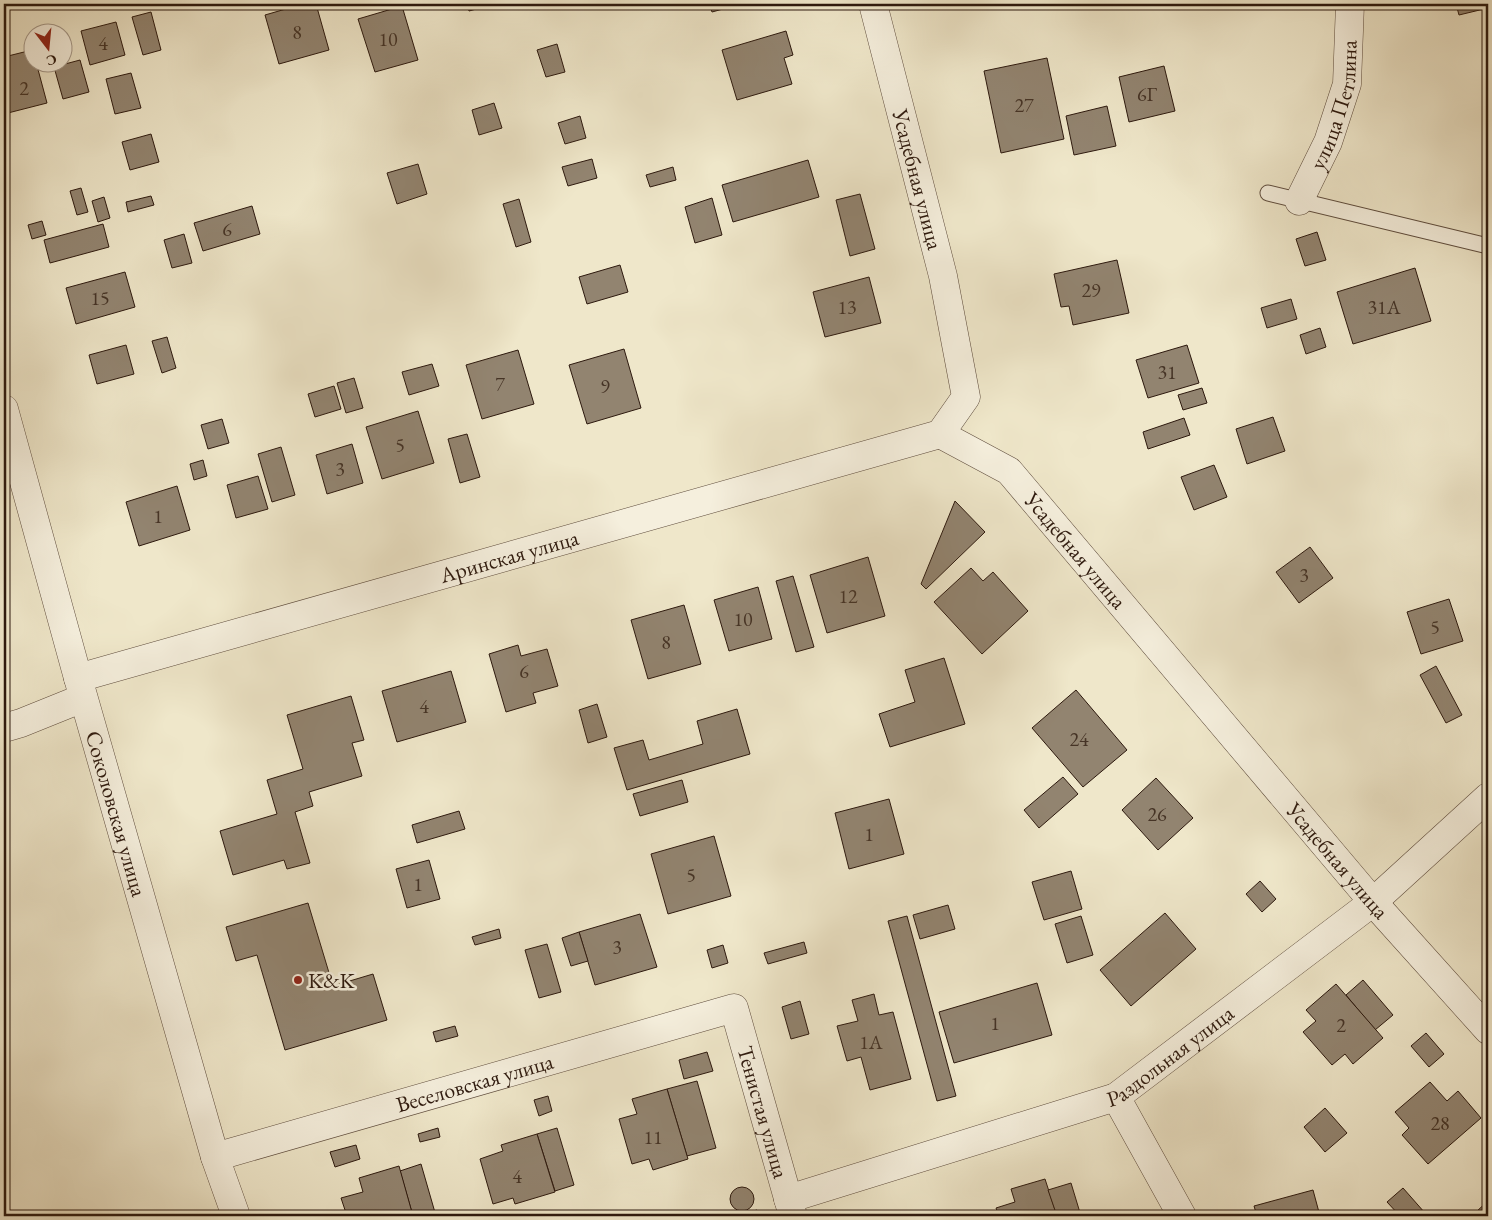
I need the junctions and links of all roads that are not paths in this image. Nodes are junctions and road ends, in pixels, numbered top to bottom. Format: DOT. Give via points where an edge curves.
graph roads {
  1 [pos="873,4"];
  2 [pos="1350,4"];
  3 [pos="1268,193"];
  4 [pos="1299,200"];
  5 [pos="1488,246"];
  6 [pos="4,409"];
  7 [pos="940,434"];
  8 [pos="80,688"];
  9 [pos="4,728"];
  10 [pos="1488,797"];
  11 [pos="1373,902"];
  12 [pos="734,1008"];
  13 [pos="1488,1030"];
  14 [pos="1116,1098"];
  15 [pos="215,1157"];
  16 [pos="790,1208"];
  17 [pos="236,1216"];
  18 [pos="1182,1216"];
  1 -- 7 [label="street, Усадебная улица" via="943,276 966,397"];
  2 -- 4 [label="street, улица Петлина" via="1347,84 1328,142"];
  3 -- 4 [label="lane"];
  4 -- 5 [label="lane"];
  6 -- 8 [label="street, Соколовская улица"];
  7 -- 8 [label="street, Аринская улица"];
  7 -- 11 [label="street, Усадебная улица" via="1009,471"];
  8 -- 9 [label="street, Аринская улица" via="21,723"];
  8 -- 15 [label="street, Соколовская улица"];
  10 -- 11 [label="street, Раздольная улица"];
  11 -- 13 [label="street, Усадебная улица"];
  11 -- 14 [label="street, Раздольная улица"];
  12 -- 15 [label="street, Веселовская улица"];
  12 -- 16 [label="street, Тенистая улица"];
  14 -- 16 [label="street, Раздольная улица"];
  14 -- 18 [label="street"];
  15 -- 17 [label="street, Соколовская улица"];
}
